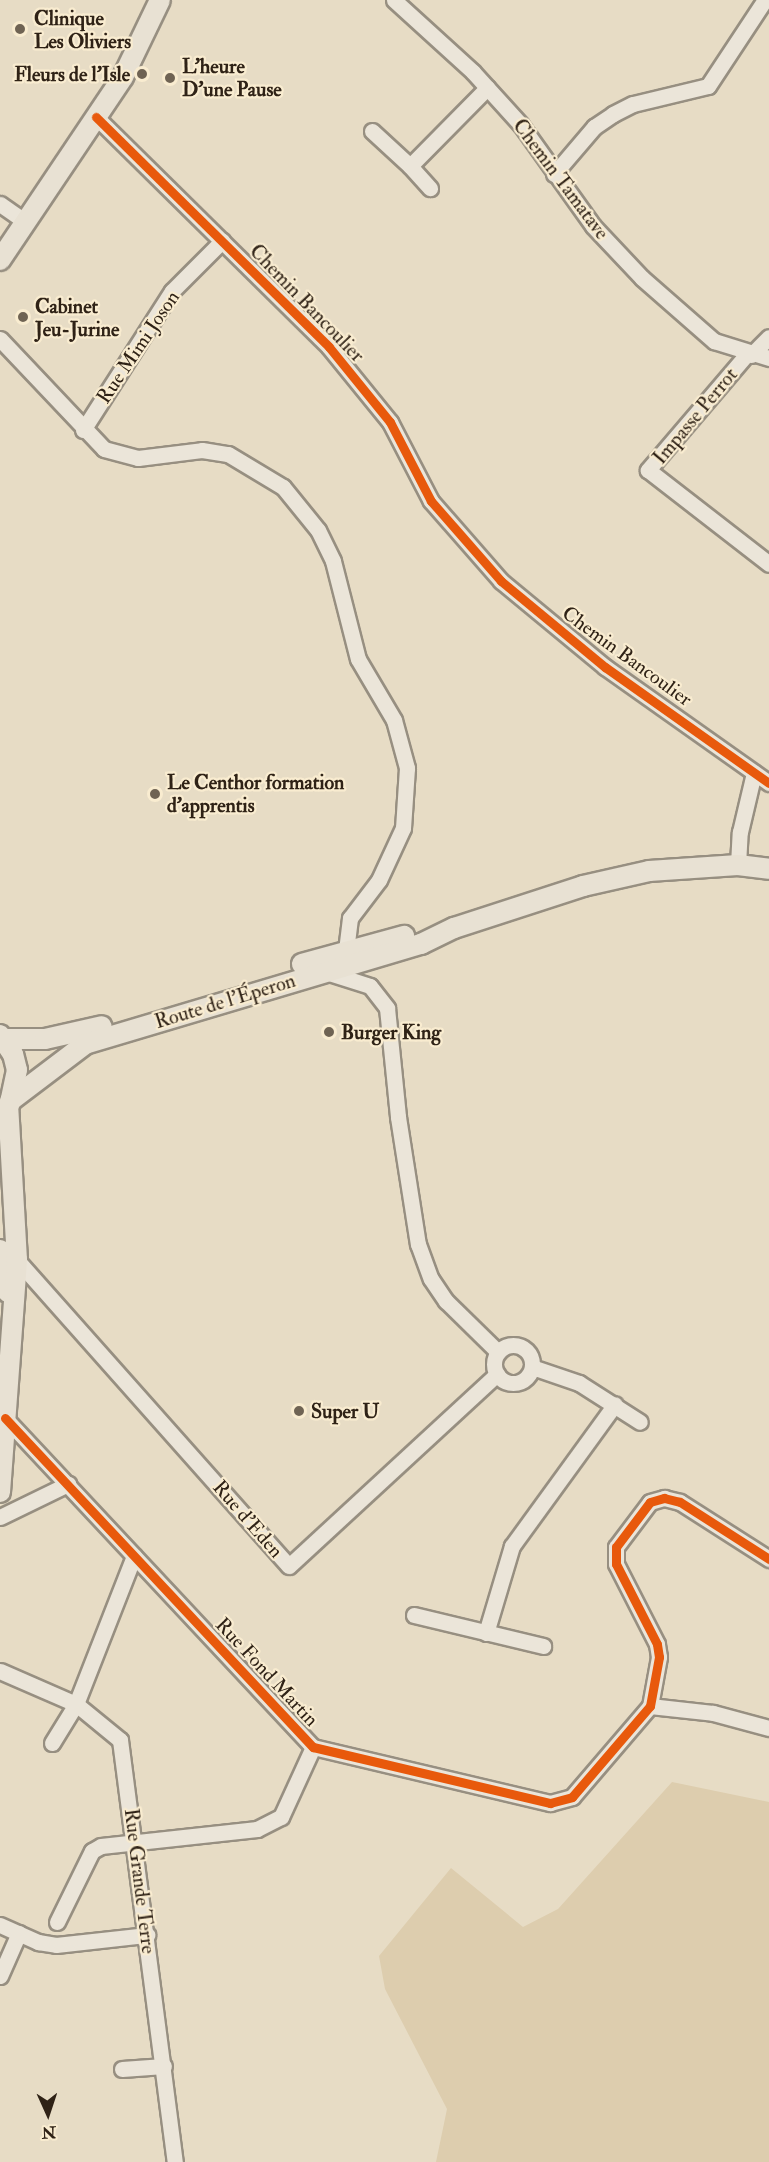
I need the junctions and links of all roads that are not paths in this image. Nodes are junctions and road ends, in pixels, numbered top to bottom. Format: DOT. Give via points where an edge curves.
graph roads {
  1 [pos="160,0"];
  2 [pos="394,0"];
  3 [pos="765,2"];
  4 [pos="487,88"];
  5 [pos="96,117"];
  6 [pos="372,131"];
  7 [pos="410,166"];
  8 [pos="554,174"];
  9 [pos="430,188"];
  10 [pos="0,204"];
  11 [pos="26,222"];
  12 [pos="222,241"];
  13 [pos="0,260"];
  14 [pos="769,338"];
  15 [pos="0,339"];
  16 [pos="749,355"];
  17 [pos="769,358"];
  18 [pos="83,430"];
  19 [pos="769,564"];
  20 [pos="754,773"];
  21 [pos="769,783"];
  22 [pos="738,865"];
  23 [pos="769,869"];
  24 [pos="454,928"];
  25 [pos="346,950"];
  26 [pos="323,971"];
  27 [pos="287,981"];
  28 [pos="2,1037"];
  29 [pos="6,1107"];
  30 [pos="0,1250"];
  31 [pos="17,1260"];
  32 [pos="12,1312"];
  33 [pos="498,1352"];
  34 [pos="532,1367"];
  35 [pos="497,1374"];
  36 [pos="615,1404"];
  37 [pos="5,1418"];
  38 [pos="640,1422"];
  39 [pos="68,1484"];
  40 [pos="0,1492"];
  41 [pos="0,1517"];
  42 [pos="134,1556"];
  43 [pos="769,1558"];
  44 [pos="414,1615"];
  45 [pos="486,1633"];
  46 [pos="543,1646"];
  47 [pos="0,1671"];
  48 [pos="76,1704"];
  49 [pos="650,1706"];
  50 [pos="769,1728"];
  51 [pos="52,1743"];
  52 [pos="313,1747"];
  53 [pos="135,1843"];
  54 [pos="57,1922"];
  55 [pos="0,1925"];
  56 [pos="19,1934"];
  57 [pos="147,1935"];
  58 [pos="0,1976"];
  59 [pos="164,2066"];
  60 [pos="122,2069"];
  61 [pos="175,2162"];
  1 -- 5 [label="main road" via="123,77"];
  2 -- 4 [label="street, Chemin Tamatave"];
  3 -- 8 [label="street" via="708,86 633,104 613,114 594,127"];
  4 -- 7 [label="street"];
  4 -- 8 [label="street, Chemin Tamatave" via="521,125"];
  5 -- 11 [label="main road"];
  5 -- 12 [label="street, Chemin Bancoulier"];
  6 -- 7 [label="street"];
  7 -- 9 [label="street"];
  8 -- 16 [label="street, Chemin Tamatave" via="593,226 642,278 714,341"];
  10 -- 11 [label="street"];
  11 -- 13 [label="main road"];
  12 -- 18 [label="street, Rue Mimi Joson" via="172,291"];
  12 -- 20 [label="street, Chemin Bancoulier" via="336,356 390,422 430,501 501,581 605,667"];
  14 -- 16 [label="street"];
  15 -- 18 [label="street"];
  16 -- 17 [label="street, Chemin Tamatave"];
  16 -- 19 [label="street, Impasse Perrot" via="648,470"];
  18 -- 25 [label="street" via="104,449 124,457 202,450 228,454 283,487 318,530 333,561 358,659 394,720 407,768 403,828 379,880 350,918"];
  20 -- 21 [label="street, Chemin Bancoulier"];
  20 -- 22 [label="street" via="740,832"];
  22 -- 23 [label="main road, Route de l'Éperon"];
  22 -- 24 [label="main road, Route de l'Éperon" via="649,871 583,886"];
  24 -- 25 [label="main road, Route de l'Éperon"];
  24 -- 26 [label="main road, Route de l'Éperon" via="421,944"];
  25 -- 27 [label="main road" via="342,958 300,972"];
  25 -- 28 [label="main road, Route de l'Éperon" via="68,1036"];
  26 -- 27 [label="main road, Route de l'Éperon"];
  26 -- 33 [label="street" via="370,986 387,1008 398,1117 418,1245 431,1278 446,1301"];
  27 -- 29 [label="main road, Route de l'Éperon" via="85,1044"];
  28 -- 29 [label="main road" via="17,1070"];
  29 -- 31 [label="main road"];
  30 -- 32 [label="main road"];
  31 -- 32 [label="main road"];
  31 -- 35 [label="street, Rue d'Eden" via="289,1566"];
  32 -- 37 [label="main road"];
  33 -- 34 [label="street" via="508,1346 521,1346 530,1354"];
  33 -- 35 [label="street" via="494,1363"];
  34 -- 35 [label="street" via="520,1382 507,1382"];
  34 -- 36 [label="street" via="579,1383"];
  36 -- 38 [label="street"];
  36 -- 45 [label="street" via="512,1546"];
  37 -- 39 [label="street, Rue Fond Martin"];
  37 -- 40 [label="main road"];
  39 -- 41 [label="street"];
  39 -- 42 [label="street, Rue Fond Martin"];
  42 -- 48 [label="street"];
  42 -- 52 [label="street, Rue Fond Martin"];
  43 -- 49 [label="street" via="680,1502 664,1498 650,1502 616,1547 616,1564 657,1644 659,1657"];
  44 -- 45 [label="street"];
  45 -- 46 [label="street"];
  47 -- 48 [label="street, Rue Grande Terre"];
  48 -- 51 [label="street"];
  48 -- 53 [label="street, Rue Grande Terre" via="120,1740"];
  49 -- 50 [label="street" via="713,1713"];
  49 -- 52 [label="street, Rue Fond Martin" via="572,1797 550,1803"];
  52 -- 53 [label="street" via="281,1817 263,1828"];
  53 -- 54 [label="street" via="101,1846 92,1851"];
  53 -- 57 [label="street, Rue Grande Terre"];
  55 -- 56 [label="street"];
  56 -- 57 [label="street" via="56,1945"];
  56 -- 58 [label="street"];
  57 -- 59 [label="street, Rue Grande Terre"];
  59 -- 60 [label="street"];
  59 -- 61 [label="street, Rue Grande Terre"];
}
